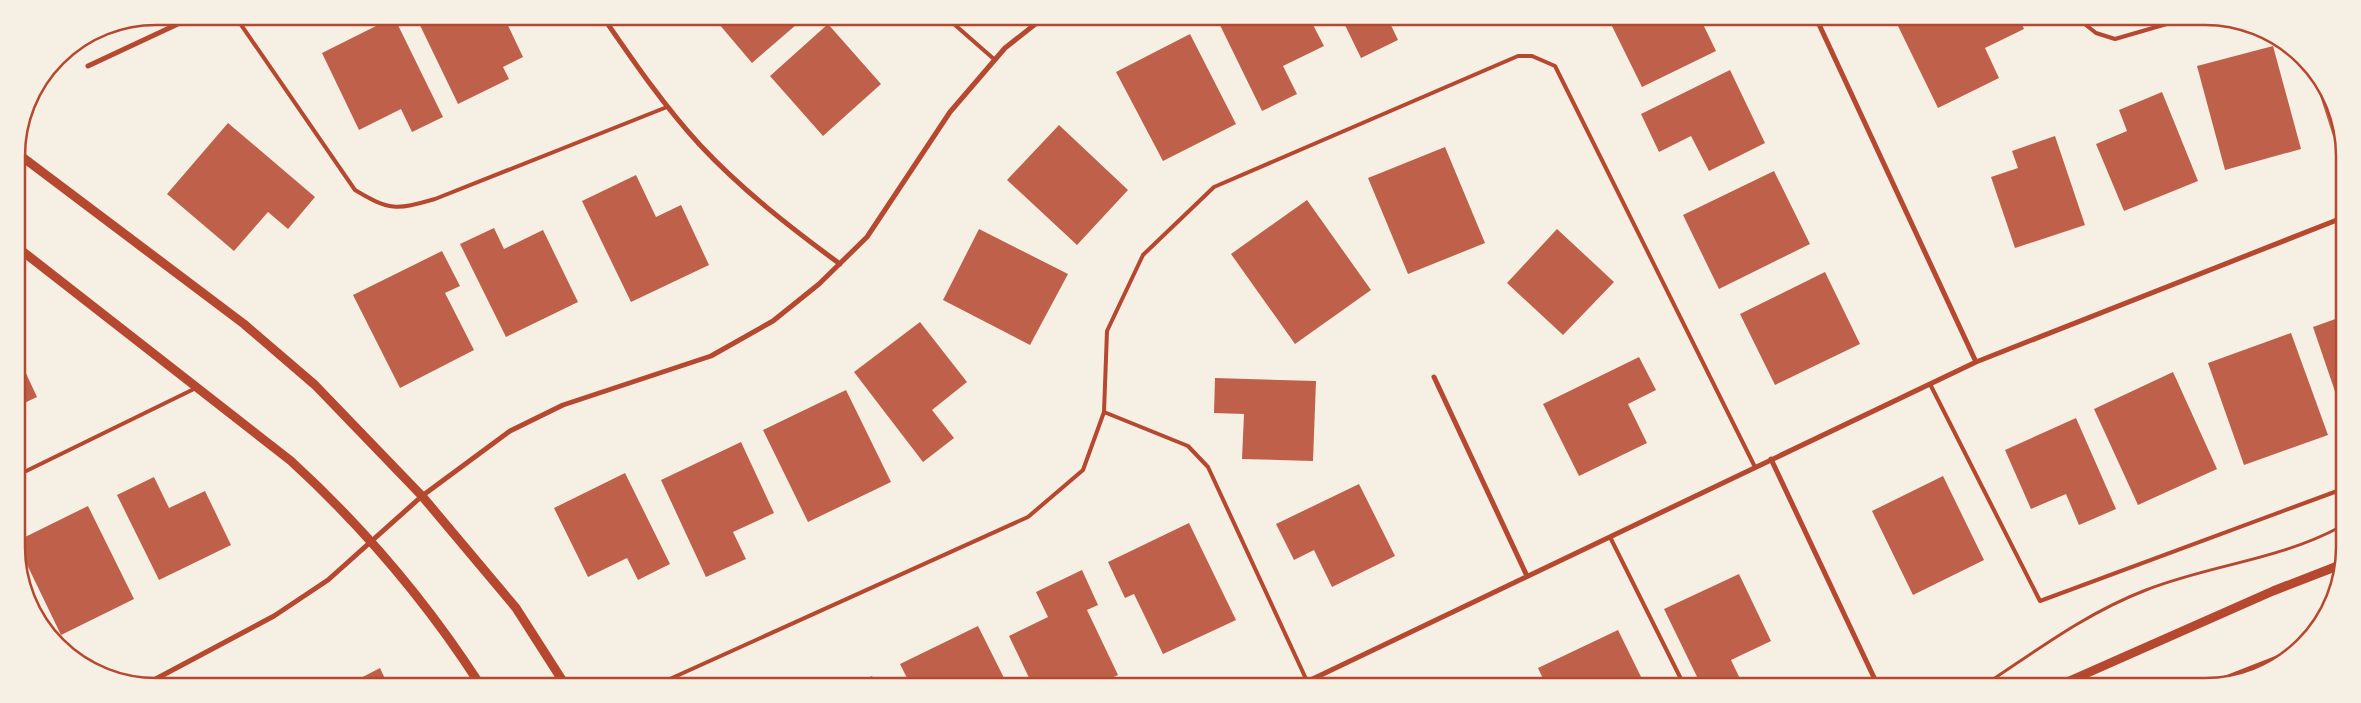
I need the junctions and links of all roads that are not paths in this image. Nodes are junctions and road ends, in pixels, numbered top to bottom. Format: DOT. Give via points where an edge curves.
graph roads {
  1 [pos="176,25"];
  2 [pos="241,25"];
  3 [pos="609,25"];
  4 [pos="955,25"];
  5 [pos="1034,25"];
  6 [pos="1818,25"];
  7 [pos="2086,25"];
  8 [pos="2163,25"];
  9 [pos="995,60"];
  10 [pos="88,66"];
  11 [pos="667,107"];
  12 [pos="25,159"];
  13 [pos="2336,220"];
  14 [pos="25,253"];
  15 [pos="840,264"];
  16 [pos="1976,362"];
  17 [pos="1434,377"];
  18 [pos="1930,384"];
  19 [pos="197,388"];
  20 [pos="1104,412"];
  21 [pos="1771,459"];
  22 [pos="1755,467"];
  23 [pos="25,472"];
  24 [pos="2336,491"];
  25 [pos="422,496"];
  26 [pos="1610,537"];
  27 [pos="372,541"];
  28 [pos="2334,567"];
  29 [pos="1527,576"];
  30 [pos="158,678"];
  31 [pos="475,678"];
  32 [pos="561,678"];
  33 [pos="672,678"];
  34 [pos="1306,678"];
  35 [pos="1313,678"];
  36 [pos="1680,678"];
  37 [pos="1874,678"];
  38 [pos="2076,678"];
  1 -- 10 [label="street"];
  2 -- 11 [label="lane" via="345,177 355,190 378,204 403,208 435,199"];
  3 -- 11 [label="street"];
  4 -- 9 [label="lane"];
  5 -- 9 [label="street"];
  6 -- 16 [label="street"];
  7 -- 8 [label="lane" via="2096,33 2115,39"];
  9 -- 15 [label="street" via="950,112 867,237"];
  11 -- 15 [label="street" via="701,146 769,211"];
  12 -- 25 [label="street" via="244,324 315,385"];
  13 -- 16 [label="street"];
  14 -- 19 [label="street"];
  15 -- 25 [label="street" via="773,320 711,356 554,410 510,431"];
  16 -- 18 [label="street"];
  17 -- 29 [label="street"];
  18 -- 21 [label="street"];
  18 -- 24 [label="lane" via="2040,601"];
  19 -- 23 [label="lane"];
  19 -- 27 [label="street" via="291,461"];
  20 -- 22 [label="lane" via="1108,331 1143,255 1214,187 1518,56 1532,56 1555,66"];
  20 -- 33 [label="lane" via="1083,470 1028,518"];
  20 -- 34 [label="lane" via="1188,446 1208,467"];
  21 -- 22 [label="street"];
  21 -- 37 [label="street"];
  22 -- 26 [label="street"];
  25 -- 27 [label="street"];
  25 -- 32 [label="street" via="516,608"];
  26 -- 29 [label="street"];
  26 -- 36 [label="lane"];
  27 -- 30 [label="street" via="328,580 274,616"];
  27 -- 31 [label="street" via="448,635"];
  28 -- 38 [label="street" via="2264,594"];
  29 -- 35 [label="street"];
}
